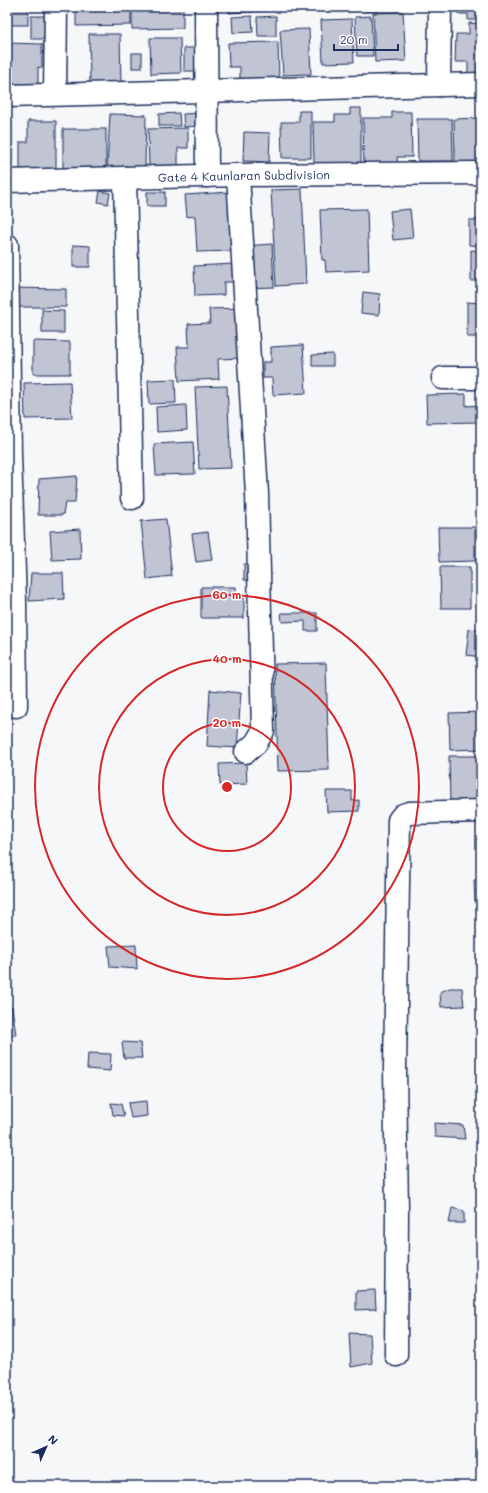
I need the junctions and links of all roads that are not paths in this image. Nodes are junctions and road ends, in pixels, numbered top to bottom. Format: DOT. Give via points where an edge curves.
graph roads {
  1 [pos="56,7"];
  2 [pos="206,7"];
  3 [pos="440,7"];
  4 [pos="481,84"];
  5 [pos="439,85"];
  6 [pos="206,92"];
  7 [pos="55,94"];
  8 [pos="7,96"];
  9 [pos="481,173"];
  10 [pos="238,175"];
  11 [pos="207,176"];
  12 [pos="125,178"];
  13 [pos="7,181"];
  14 [pos="7,245"];
  15 [pos="444,378"];
  16 [pos="481,378"];
  17 [pos="132,498"];
  18 [pos="16,706"];
  19 [pos="246,752"];
  20 [pos="481,811"];
  21 [pos="396,1355"];
  1 -- 7 [label="street"];
  2 -- 6 [label="street"];
  3 -- 5 [label="street"];
  4 -- 5 [label="street"];
  5 -- 6 [label="street"];
  6 -- 7 [label="street"];
  6 -- 11 [label="street"];
  7 -- 8 [label="street"];
  9 -- 10 [label="street, Gate 4 Kaunlaran Subdivision"];
  10 -- 11 [label="street, Gate 4 Kaunlaran Subdivision"];
  10 -- 19 [label="street" via="257,494 263,731 256,743"];
  11 -- 12 [label="street, Gate 4 Kaunlaran Subdivision"];
  12 -- 13 [label="street, Gate 4 Kaunlaran Subdivision"];
  12 -- 17 [label="street"];
  14 -- 18 [label="street"];
  15 -- 16 [label="street"];
  20 -- 21 [label="street" via="409,813 402,815 399,820 395,1068"];
}
